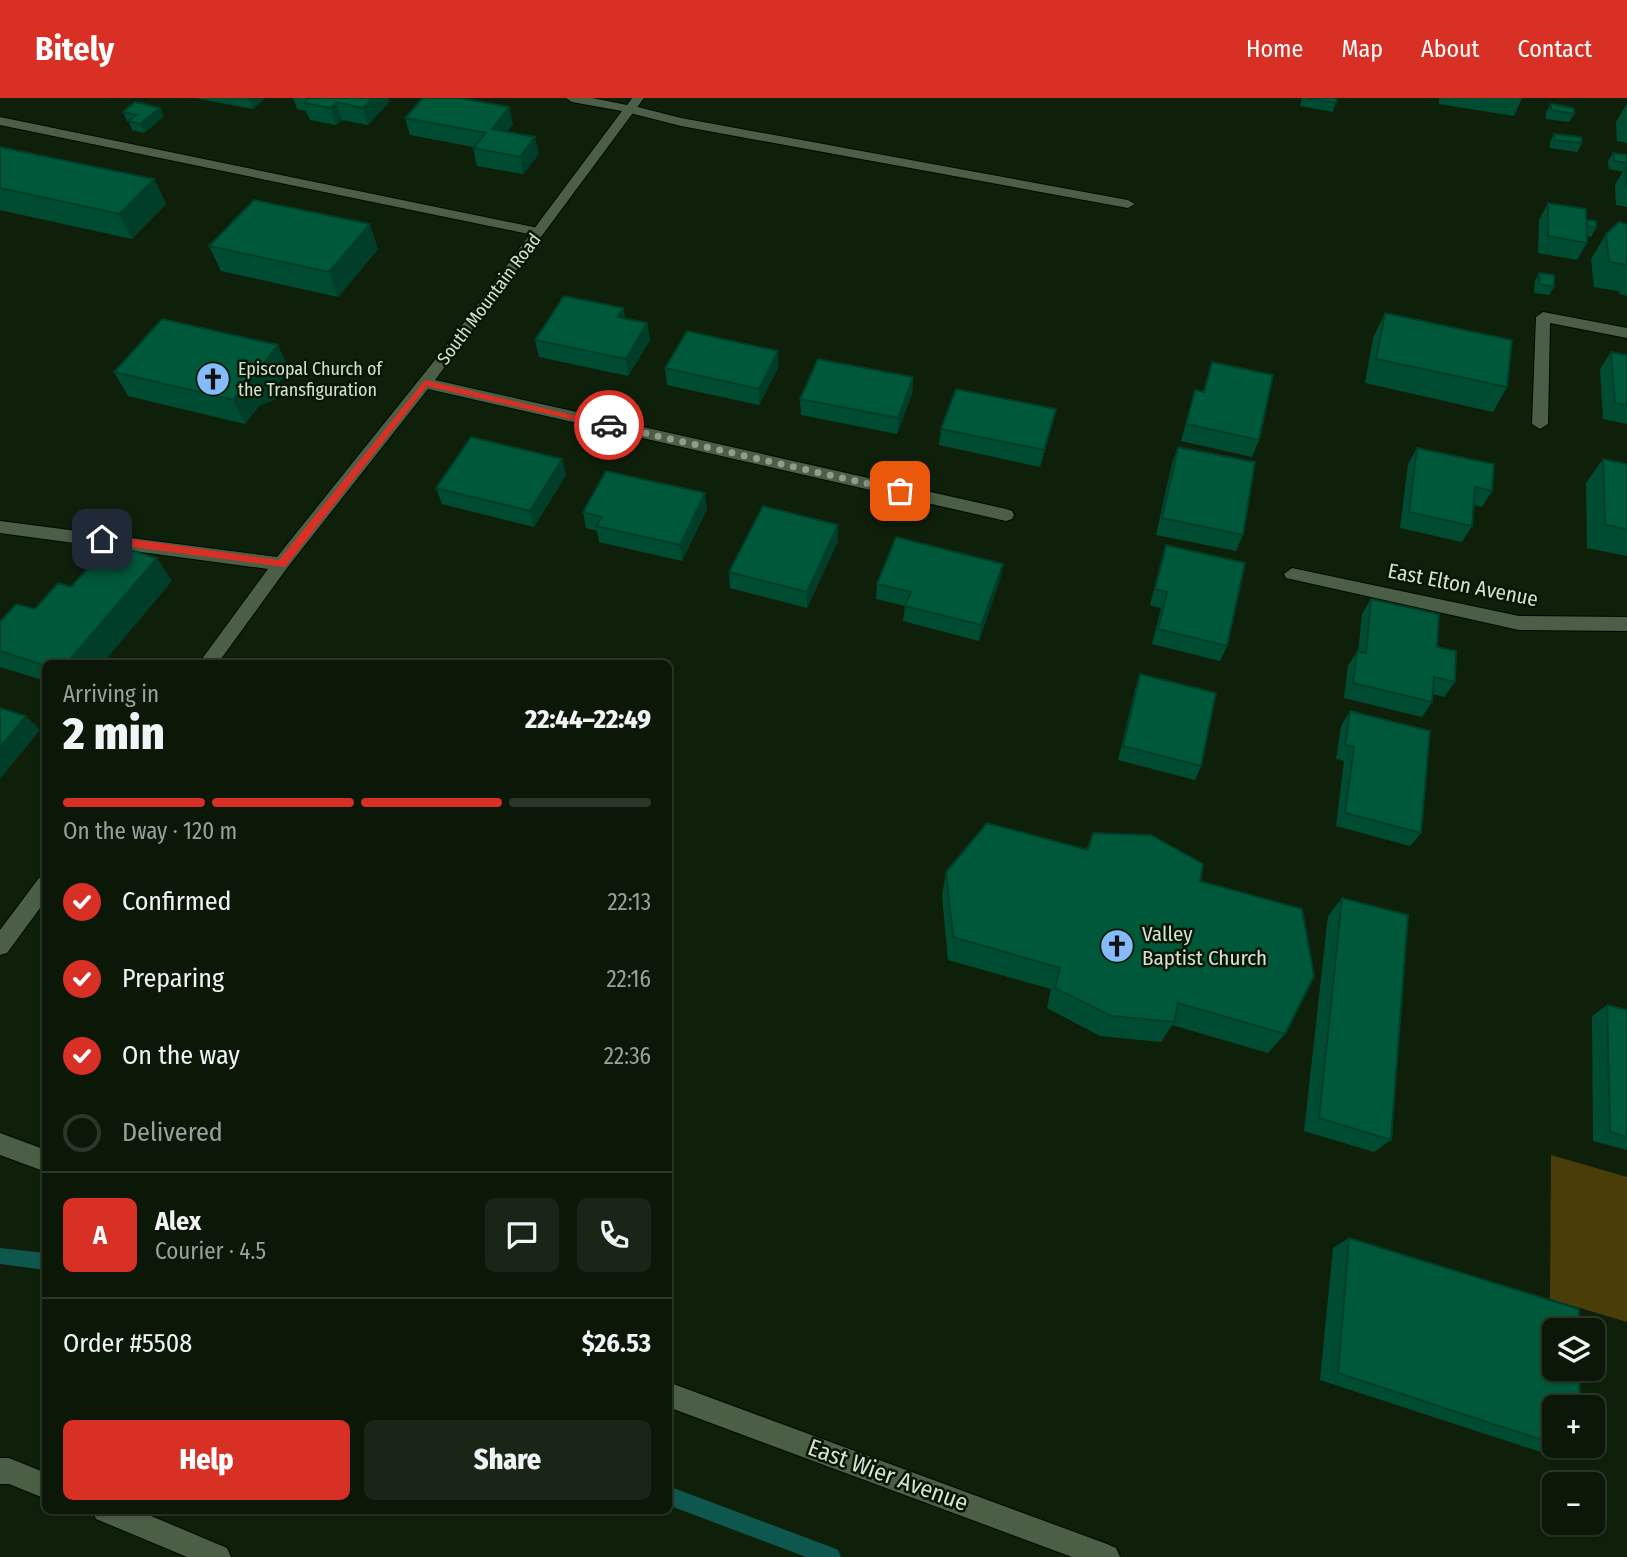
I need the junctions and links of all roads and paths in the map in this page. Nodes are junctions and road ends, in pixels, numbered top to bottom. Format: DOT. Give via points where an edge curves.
graph roads {
  1 [pos="572,98"];
  2 [pos="634,103"];
  3 [pos="0,121"];
  4 [pos="1128,204"];
  5 [pos="538,232"];
  6 [pos="1543,317"];
  7 [pos="1627,333"];
  8 [pos="425,383"];
  9 [pos="1540,424"];
  10 [pos="1006,515"];
  11 [pos="0,527"];
  12 [pos="281,564"];
  13 [pos="1292,574"];
  14 [pos="1627,624"];
  15 [pos="210,660"];
  16 [pos="42,889"];
  17 [pos="0,946"];
  18 [pos="0,1144"];
  19 [pos="42,1160"];
  20 [pos="672,1395"];
  21 [pos="0,1471"];
  22 [pos="42,1484"];
  23 [pos="115,1514"];
  24 [pos="218,1557"];
  25 [pos="1107,1557"];
  1 -- 2 [label="street"];
  2 -- 4 [label="street" via="681,122"];
  2 -- 5 [label="street, South Mountain Road"];
  3 -- 5 [label="street"];
  5 -- 8 [label="street, South Mountain Road"];
  6 -- 7 [label="street"];
  6 -- 9 [label="street"];
  8 -- 10 [label="street"];
  8 -- 12 [label="street, South Mountain Road"];
  11 -- 12 [label="street"];
  12 -- 15 [label="street, South Mountain Road"];
  13 -- 14 [label="street, East Elton Avenue" via="1519,623"];
  16 -- 17 [label="street"];
  18 -- 19 [label="street"];
  20 -- 25 [label="street, East Wier Avenue"];
  21 -- 22 [label="street"];
  23 -- 24 [label="street"];
}
